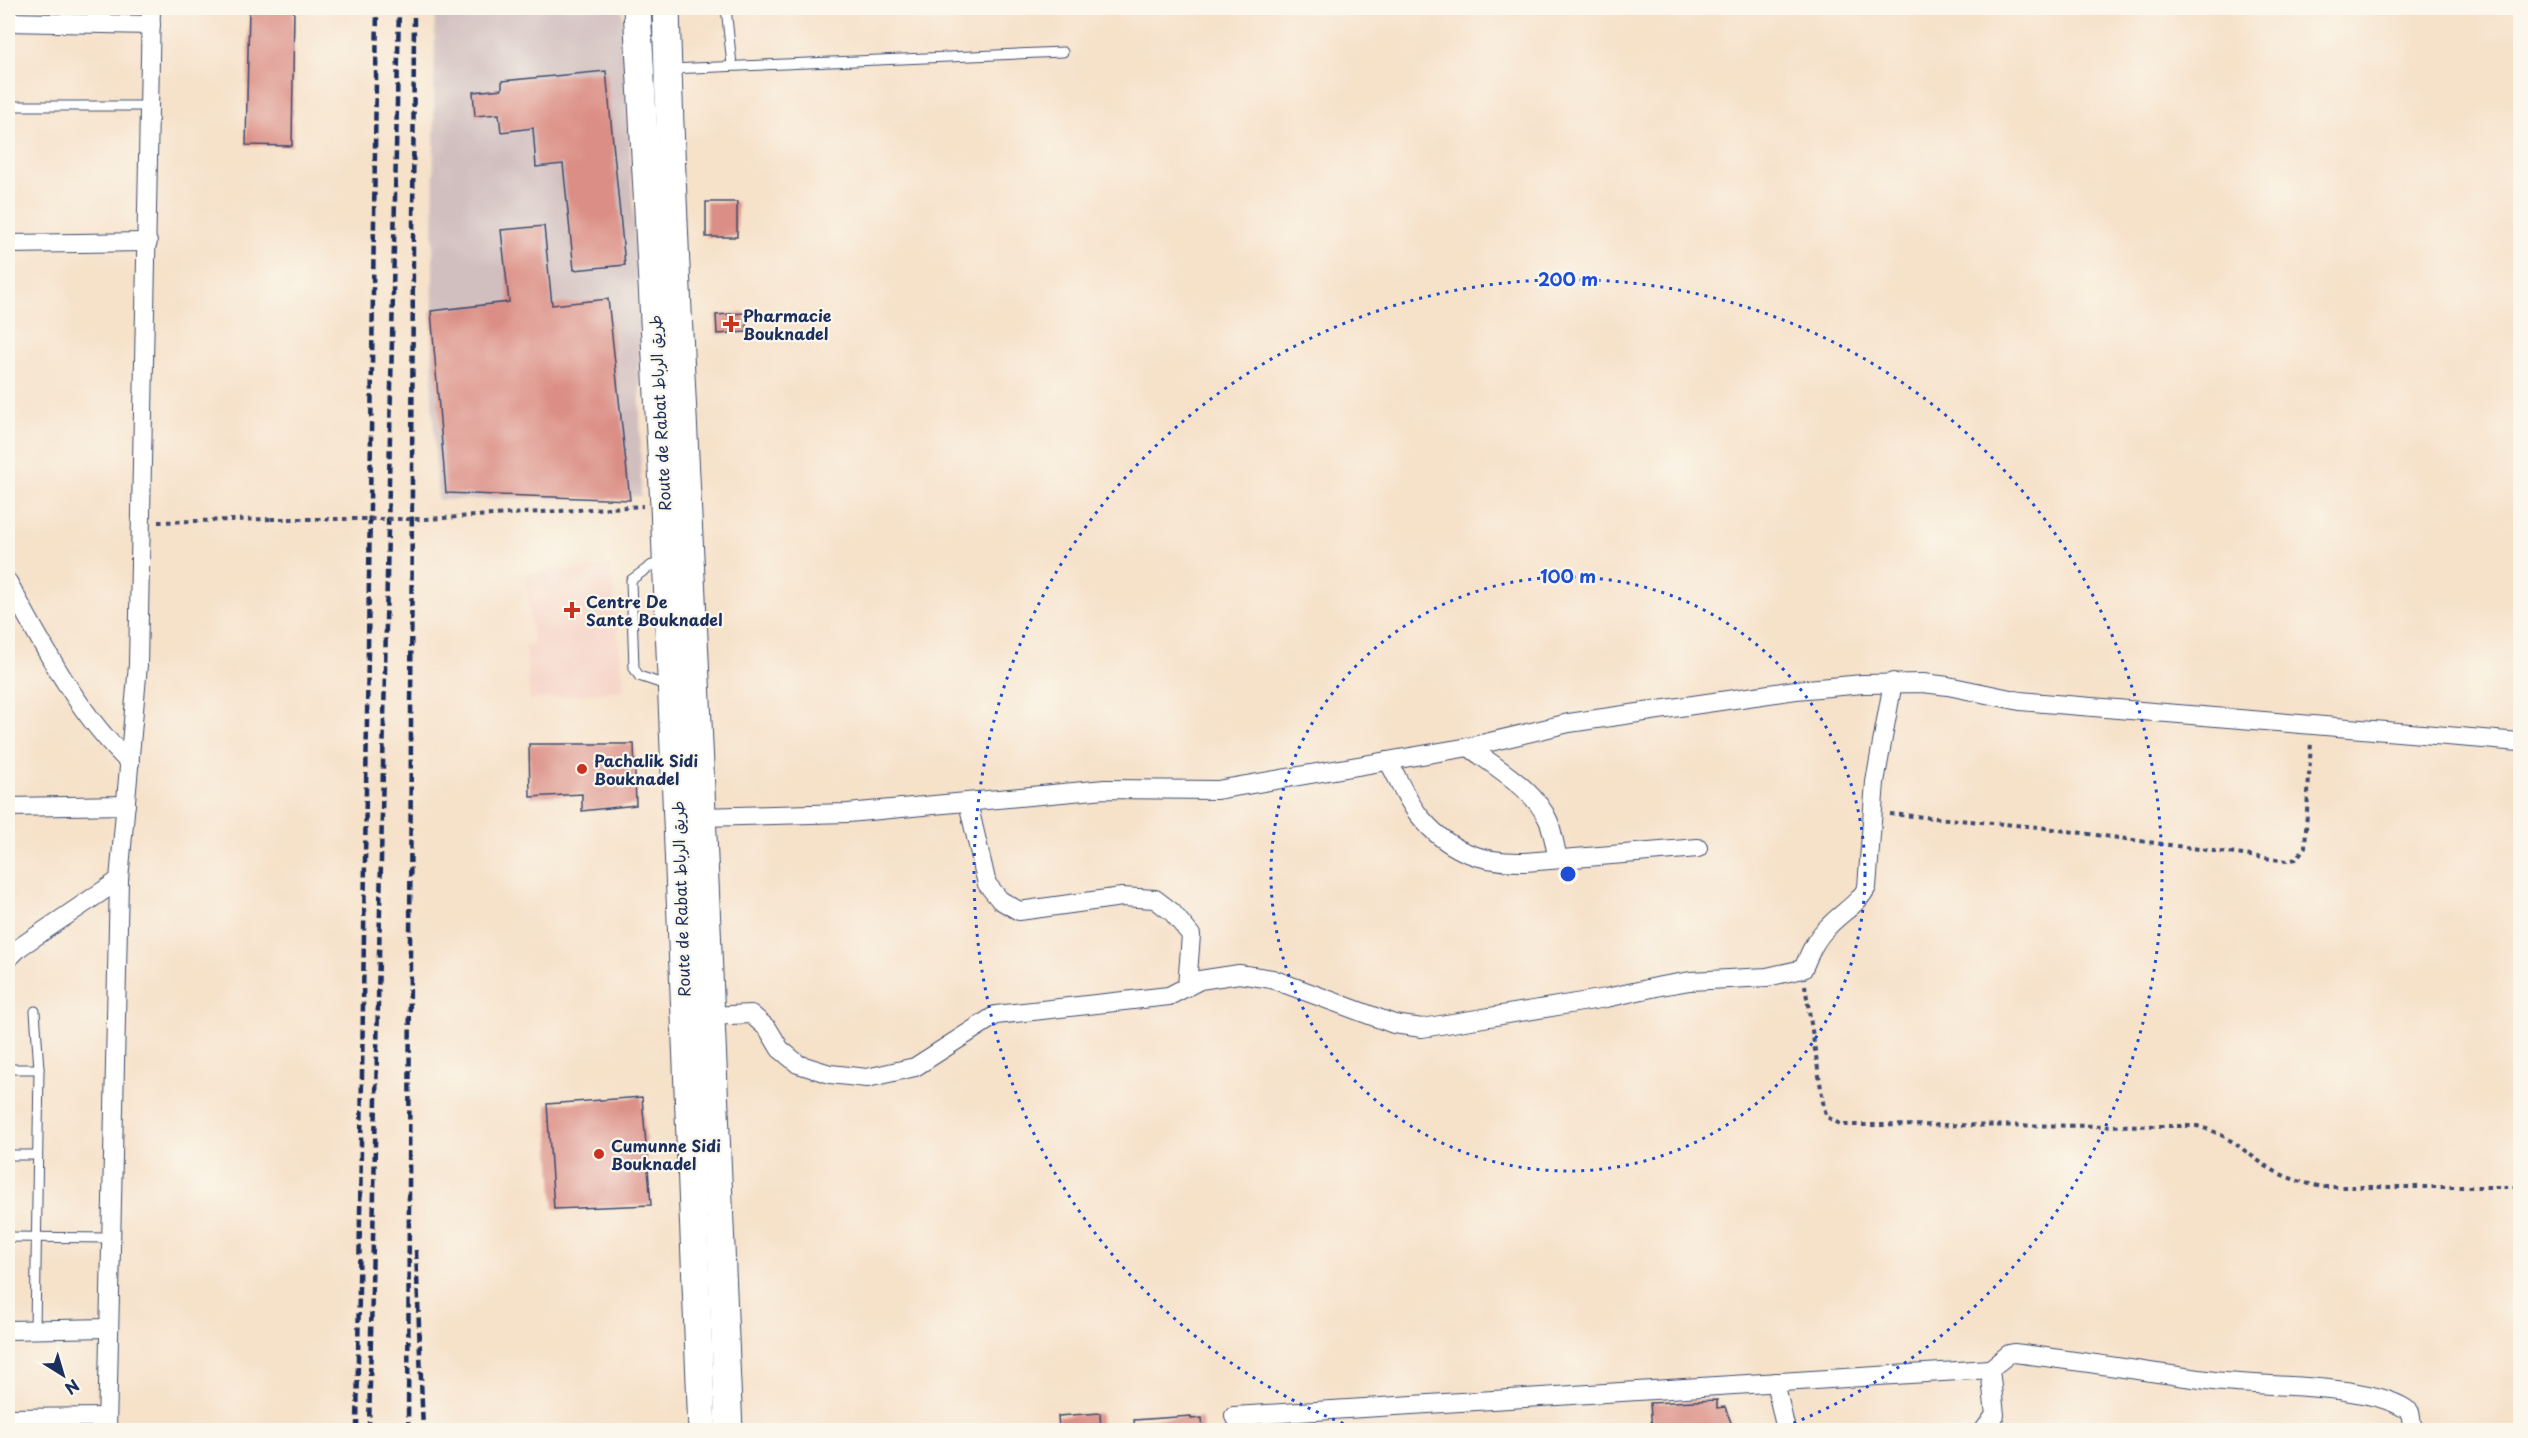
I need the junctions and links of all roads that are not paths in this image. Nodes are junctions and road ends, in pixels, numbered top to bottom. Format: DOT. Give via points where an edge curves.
graph roads {
  1 [pos="638,8"];
  2 [pos="666,8"];
  3 [pos="726,8"];
  4 [pos="151,16"];
  5 [pos="8,22"];
  6 [pos="1063,52"];
  7 [pos="732,65"];
  8 [pos="654,71"];
  9 [pos="8,106"];
  10 [pos="150,106"];
  11 [pos="148,243"];
  12 [pos="8,244"];
  13 [pos="664,290"];
  14 [pos="678,561"];
  15 [pos="8,582"];
  16 [pos="1893,682"];
  17 [pos="671,687"];
  18 [pos="2520,742"];
  19 [pos="1470,747"];
  20 [pos="1388,761"];
  21 [pos="130,763"];
  22 [pos="968,803"];
  23 [pos="126,806"];
  24 [pos="8,807"];
  25 [pos="703,818"];
  26 [pos="1698,848"];
  27 [pos="1558,859"];
  28 [pos="119,880"];
  29 [pos="8,959"];
  30 [pos="696,970"];
  31 [pos="1187,987"];
  32 [pos="35,1011"];
  33 [pos="710,1016"];
  34 [pos="8,1069"];
  35 [pos="39,1069"];
  36 [pos="8,1155"];
  37 [pos="37,1155"];
  38 [pos="36,1237"];
  39 [pos="8,1238"];
  40 [pos="111,1238"];
  41 [pos="109,1328"];
  42 [pos="8,1330"];
  43 [pos="35,1330"];
  44 [pos="1990,1370"];
  45 [pos="1775,1382"];
  46 [pos="8,1418"];
  47 [pos="107,1424"];
  48 [pos="702,1431"];
  49 [pos="729,1431"];
  50 [pos="1250,1431"];
  51 [pos="1786,1431"];
  52 [pos="1984,1431"];
  53 [pos="2413,1431"];
  1 -- 8 [label="main road, Route de Rabat طريق الرباط"];
  2 -- 8 [label="main road, Route de Rabat طريق الرباط"];
  3 -- 7 [label="lane"];
  4 -- 5 [label="street"];
  4 -- 10 [label="street"];
  6 -- 7 [label="lane"];
  7 -- 8 [label="lane"];
  8 -- 13 [label="main road, Route de Rabat طريق الرباط"];
  9 -- 10 [label="lane"];
  10 -- 11 [label="street"];
  11 -- 12 [label="street"];
  11 -- 21 [label="street" via="138,666"];
  13 -- 14 [label="main road, Route de Rabat طريق الرباط"];
  13 -- 14 [label="main road, Route de Rabat طريق الرباط" via="664,505"];
  14 -- 17 [label="main road, Route de Rabat طريق الرباط"];
  14 -- 17 [label="lane" via="652,565 631,580 634,668 639,676"];
  14 -- 25 [label="main road, Route de Rabat طريق الرباط"];
  15 -- 21 [label="street" via="90,718"];
  16 -- 18 [label="street" via="1948,686 2020,701"];
  16 -- 19 [label="street" via="1796,690 1569,723"];
  16 -- 31 [label="street" via="1871,812 1867,887 1858,901 1820,935 1803,969 1767,977 1690,981 1422,1028 1394,1024 1255,975 1210,978"];
  17 -- 30 [label="main road, Route de Rabat طريق الرباط"];
  19 -- 20 [label="street"];
  19 -- 27 [label="street" via="1522,787 1535,802 1548,821"];
  20 -- 22 [label="street" via="1217,790 1105,789"];
  20 -- 27 [label="street" via="1417,814 1452,846 1474,857 1499,862"];
  21 -- 23 [label="street"];
  22 -- 25 [label="street" via="848,813"];
  22 -- 31 [label="street" via="987,884 1000,900 1019,911 1122,897 1155,899 1191,935"];
  23 -- 24 [label="street"];
  23 -- 28 [label="street"];
  25 -- 30 [label="main road, Route de Rabat طريق الرباط"];
  26 -- 27 [label="street"];
  28 -- 29 [label="street"];
  28 -- 40 [label="street"];
  30 -- 33 [label="main road, Route de Rabat طريق الرباط"];
  30 -- 48 [label="main road, Route de Rabat طريق الرباط"];
  31 -- 33 [label="street" via="1169,996 996,1015 915,1067 867,1078 830,1074 798,1064 751,1014"];
  32 -- 35 [label="lane"];
  33 -- 49 [label="main road, Route de Rabat طريق الرباط"];
  34 -- 35 [label="lane"];
  35 -- 37 [label="lane"];
  36 -- 37 [label="lane"];
  37 -- 38 [label="lane"];
  38 -- 39 [label="lane"];
  38 -- 40 [label="lane"];
  38 -- 43 [label="lane"];
  40 -- 41 [label="street"];
  41 -- 43 [label="street"];
  41 -- 47 [label="street"];
  42 -- 43 [label="street"];
  44 -- 45 [label="street"];
  44 -- 52 [label="street" via="1995,1415"];
  44 -- 53 [label="street" via="2014,1353 2216,1381 2376,1396 2410,1412"];
  45 -- 50 [label="street" via="1234,1416"];
  45 -- 51 [label="street"];
  46 -- 47 [label="street"];
}
